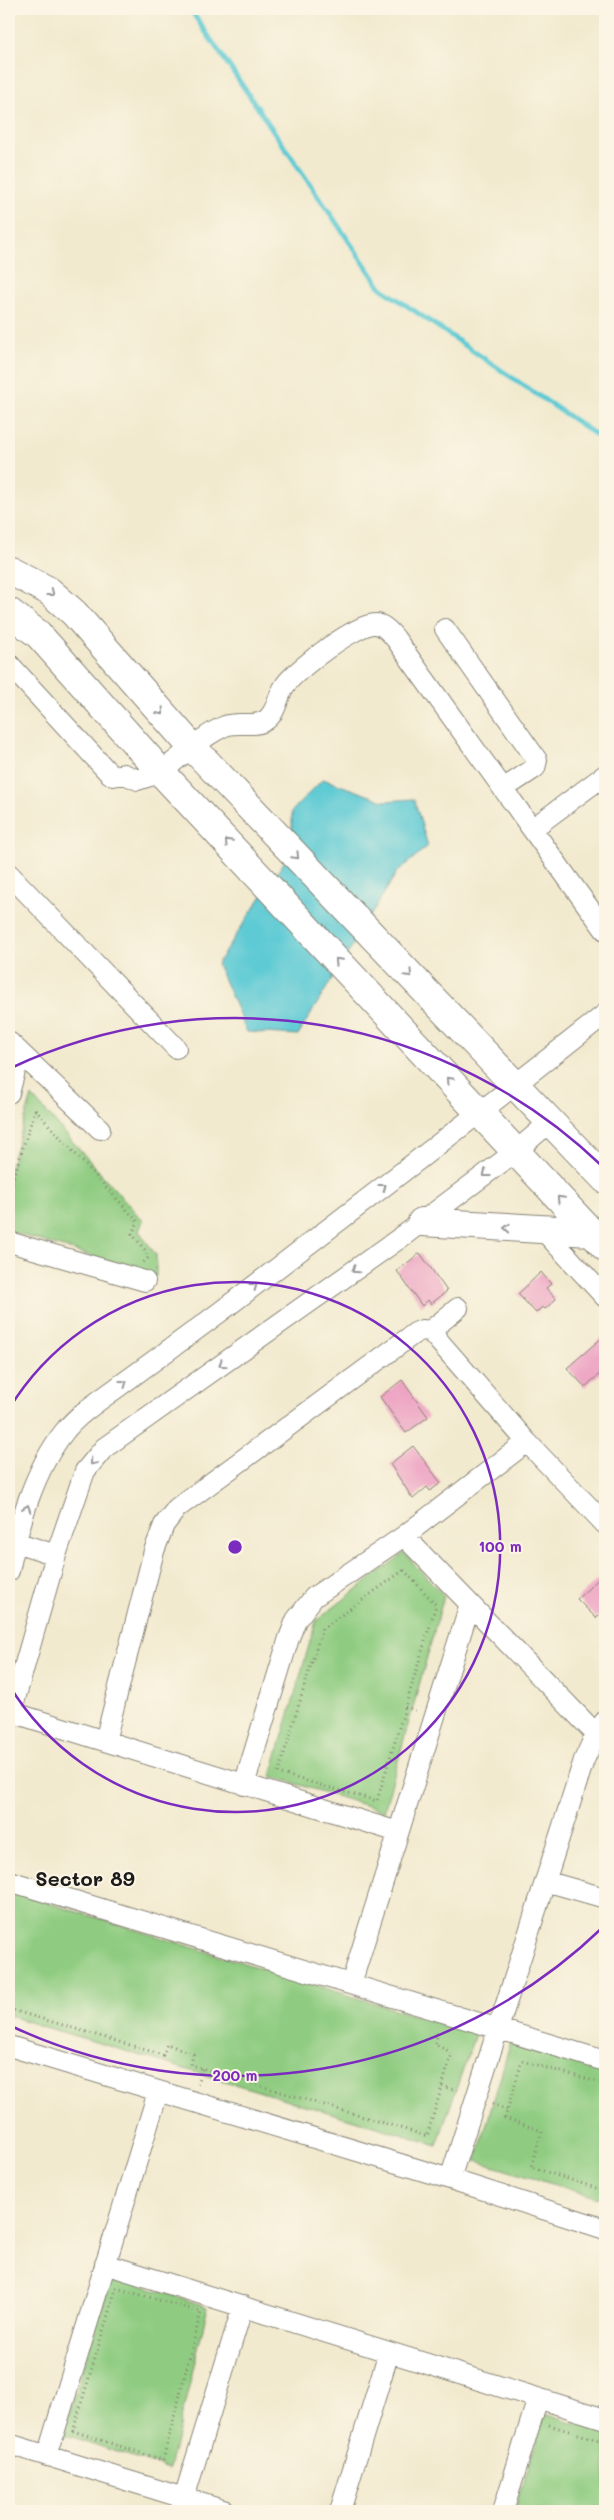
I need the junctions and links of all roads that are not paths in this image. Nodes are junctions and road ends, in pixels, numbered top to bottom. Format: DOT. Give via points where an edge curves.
graph roads {
  1 [pos="9,570"];
  2 [pos="9,612"];
  3 [pos="445,629"];
  4 [pos="9,664"];
  5 [pos="192,747"];
  6 [pos="161,772"];
  7 [pos="605,775"];
  8 [pos="503,789"];
  9 [pos="532,829"];
  10 [pos="9,874"];
  11 [pos="605,930"];
  12 [pos="605,1014"];
  13 [pos="14,1048"];
  14 [pos="176,1048"];
  15 [pos="516,1085"];
  16 [pos="9,1093"];
  17 [pos="480,1114"];
  18 [pos="551,1121"];
  19 [pos="100,1129"];
  20 [pos="515,1152"];
  21 [pos="605,1179"];
  22 [pos="422,1222"];
  23 [pos="543,1230"];
  24 [pos="598,1239"];
  25 [pos="9,1242"];
  26 [pos="145,1281"];
  27 [pos="605,1297"];
  28 [pos="458,1308"];
  29 [pos="430,1331"];
  30 [pos="527,1442"];
  31 [pos="605,1524"];
  32 [pos="404,1536"];
  33 [pos="12,1541"];
  34 [pos="56,1556"];
  35 [pos="9,1571"];
  36 [pos="470,1604"];
  37 [pos="10,1716"];
  38 [pos="601,1727"];
  39 [pos="104,1741"];
  40 [pos="244,1785"];
  41 [pos="398,1832"];
  42 [pos="9,1881"];
  43 [pos="545,1881"];
  44 [pos="605,1898"];
  45 [pos="351,1984"];
  46 [pos="498,2029"];
  47 [pos="9,2048"];
  48 [pos="605,2061"];
  49 [pos="158,2092"];
  50 [pos="450,2179"];
  51 [pos="605,2229"];
  52 [pos="105,2264"];
  53 [pos="243,2306"];
  54 [pos="389,2352"];
  55 [pos="538,2398"];
  56 [pos="605,2418"];
  57 [pos="9,2444"];
  58 [pos="47,2456"];
  59 [pos="184,2498"];
  60 [pos="226,2511"];
  61 [pos="340,2511"];
  62 [pos="503,2511"];
  1 -- 5 [label="street, one-way" via="49,591 74,613"];
  2 -- 6 [label="street" via="38,634"];
  3 -- 8 [label="street" via="537,760 535,768"];
  4 -- 6 [label="street" via="113,776 124,774 138,780"];
  5 -- 6 [label="street"];
  5 -- 8 [label="street" via="224,726 237,722 263,722 271,716 286,684 295,674 361,628 377,624 395,638"];
  5 -- 15 [label="street, one-way"];
  17 -- 6 [label="street, one-way"];
  7 -- 9 [label="street"];
  8 -- 9 [label="street"];
  9 -- 11 [label="street"];
  10 -- 14 [label="street"];
  12 -- 15 [label="street"];
  13 -- 16 [label="street"];
  13 -- 19 [label="street"];
  15 -- 17 [label="street"];
  15 -- 18 [label="street"];
  17 -- 20 [label="street"];
  33 -- 17 [label="street, one-way" via="49,1452 88,1409"];
  18 -- 20 [label="street"];
  18 -- 21 [label="street"];
  20 -- 22 [label="street, one-way"];
  24 -- 20 [label="street, one-way"];
  23 -- 22 [label="street, one-way"];
  22 -- 34 [label="street, one-way" via="104,1448 85,1471"];
  23 -- 24 [label="street"];
  23 -- 27 [label="street"];
  25 -- 26 [label="street"];
  28 -- 29 [label="street"];
  29 -- 30 [label="street"];
  29 -- 39 [label="street" via="415,1333 196,1493 164,1525 154,1551"];
  30 -- 31 [label="street"];
  30 -- 32 [label="street"];
  32 -- 36 [label="street"];
  32 -- 40 [label="street" via="314,1597 304,1608 289,1638"];
  33 -- 34 [label="street"];
  33 -- 35 [label="street"];
  34 -- 37 [label="street"];
  36 -- 38 [label="street"];
  36 -- 41 [label="street"];
  37 -- 39 [label="street"];
  38 -- 43 [label="street" via="584,1760"];
  39 -- 40 [label="street"];
  40 -- 41 [label="street"];
  41 -- 45 [label="street"];
  42 -- 45 [label="street"];
  43 -- 44 [label="street"];
  43 -- 46 [label="street"];
  45 -- 46 [label="street"];
  46 -- 48 [label="street"];
  46 -- 50 [label="street"];
  47 -- 49 [label="street"];
  49 -- 50 [label="street"];
  49 -- 52 [label="street"];
  50 -- 51 [label="street"];
  52 -- 53 [label="street"];
  52 -- 58 [label="street"];
  53 -- 54 [label="street"];
  53 -- 59 [label="street"];
  54 -- 55 [label="street"];
  54 -- 61 [label="street"];
  55 -- 56 [label="street"];
  55 -- 62 [label="street"];
  57 -- 58 [label="street"];
  58 -- 59 [label="street"];
  59 -- 60 [label="street"];
}
